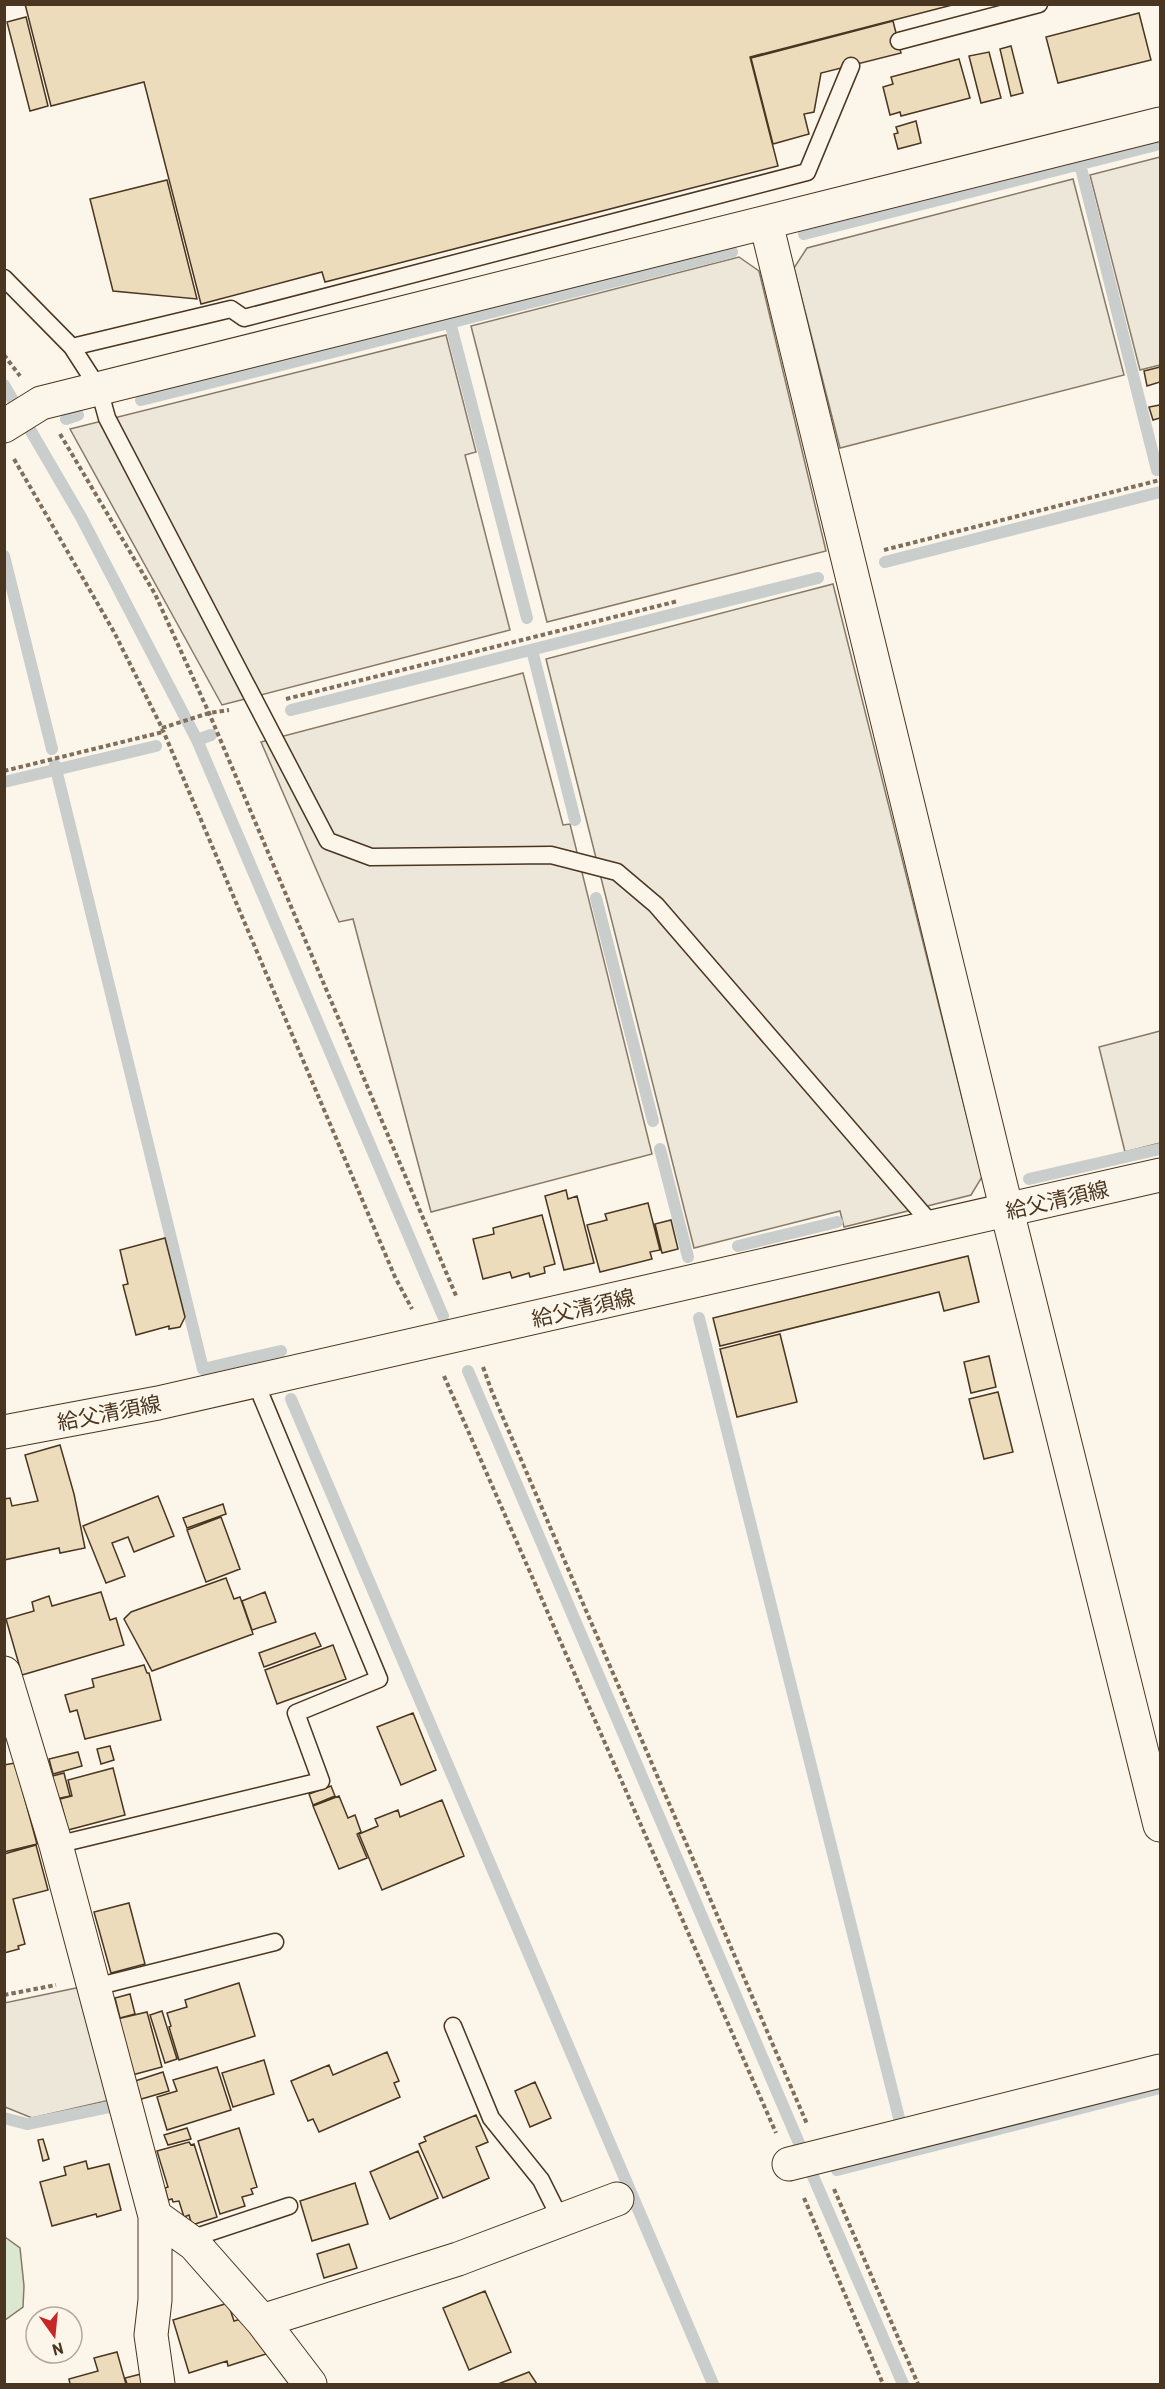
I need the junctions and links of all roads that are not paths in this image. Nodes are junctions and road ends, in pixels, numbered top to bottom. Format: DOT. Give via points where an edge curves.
graph roads {
  1 [pos="1040,4"];
  2 [pos="898,41"];
  3 [pos="851,66"];
  4 [pos="1161,124"];
  5 [pos="766,223"];
  6 [pos="4,278"];
  7 [pos="72,347"];
  8 [pos="99,389"];
  9 [pos="7,435"];
  10 [pos="1161,1174"];
  11 [pos="1007,1211"];
  12 [pos="934,1227"];
  13 [pos="255,1381"];
  14 [pos="4,1432"];
  15 [pos="4,1673"];
  16 [pos="1161,1825"];
  17 [pos="56,1845"];
  18 [pos="275,1942"];
  19 [pos="93,1983"];
  20 [pos="453,2026"];
  21 [pos="1161,2071"];
  22 [pos="789,2164"];
  23 [pos="617,2199"];
  24 [pos="289,2206"];
  25 [pos="155,2216"];
  26 [pos="561,2220"];
  27 [pos="194,2244"];
  28 [pos="262,2321"];
  29 [pos="158,2385"];
  30 [pos="310,2385"];
  1 -- 2 [label="lane"];
  3 -- 7 [label="lane" via="807,172 244,318 231,309"];
  4 -- 5 [label="street"];
  5 -- 8 [label="street"];
  5 -- 11 [label="street"];
  6 -- 7 [label="lane"];
  7 -- 8 [label="lane"];
  8 -- 9 [label="street" via="41,403"];
  8 -- 12 [label="lane" via="107,418 328,841 372,857 551,855 617,872 656,905"];
  10 -- 11 [label="street, 給父清須線"];
  11 -- 12 [label="street, 給父清須線"];
  11 -- 16 [label="street"];
  12 -- 13 [label="street, 給父清須線"];
  13 -- 14 [label="street, 給父清須線"];
  13 -- 17 [label="lane" via="379,1679 296,1713 321,1781"];
  15 -- 17 [label="street"];
  17 -- 19 [label="street"];
  18 -- 19 [label="lane"];
  19 -- 25 [label="street"];
  20 -- 26 [label="lane" via="491,2118 541,2180"];
  21 -- 22 [label="street"];
  23 -- 26 [label="street"];
  24 -- 27 [label="lane" via="199,2236"];
  25 -- 27 [label="street"];
  25 -- 29 [label="street" via="151,2335"];
  26 -- 28 [label="street" via="458,2259"];
  27 -- 28 [label="street"];
  28 -- 30 [label="street"];
}
